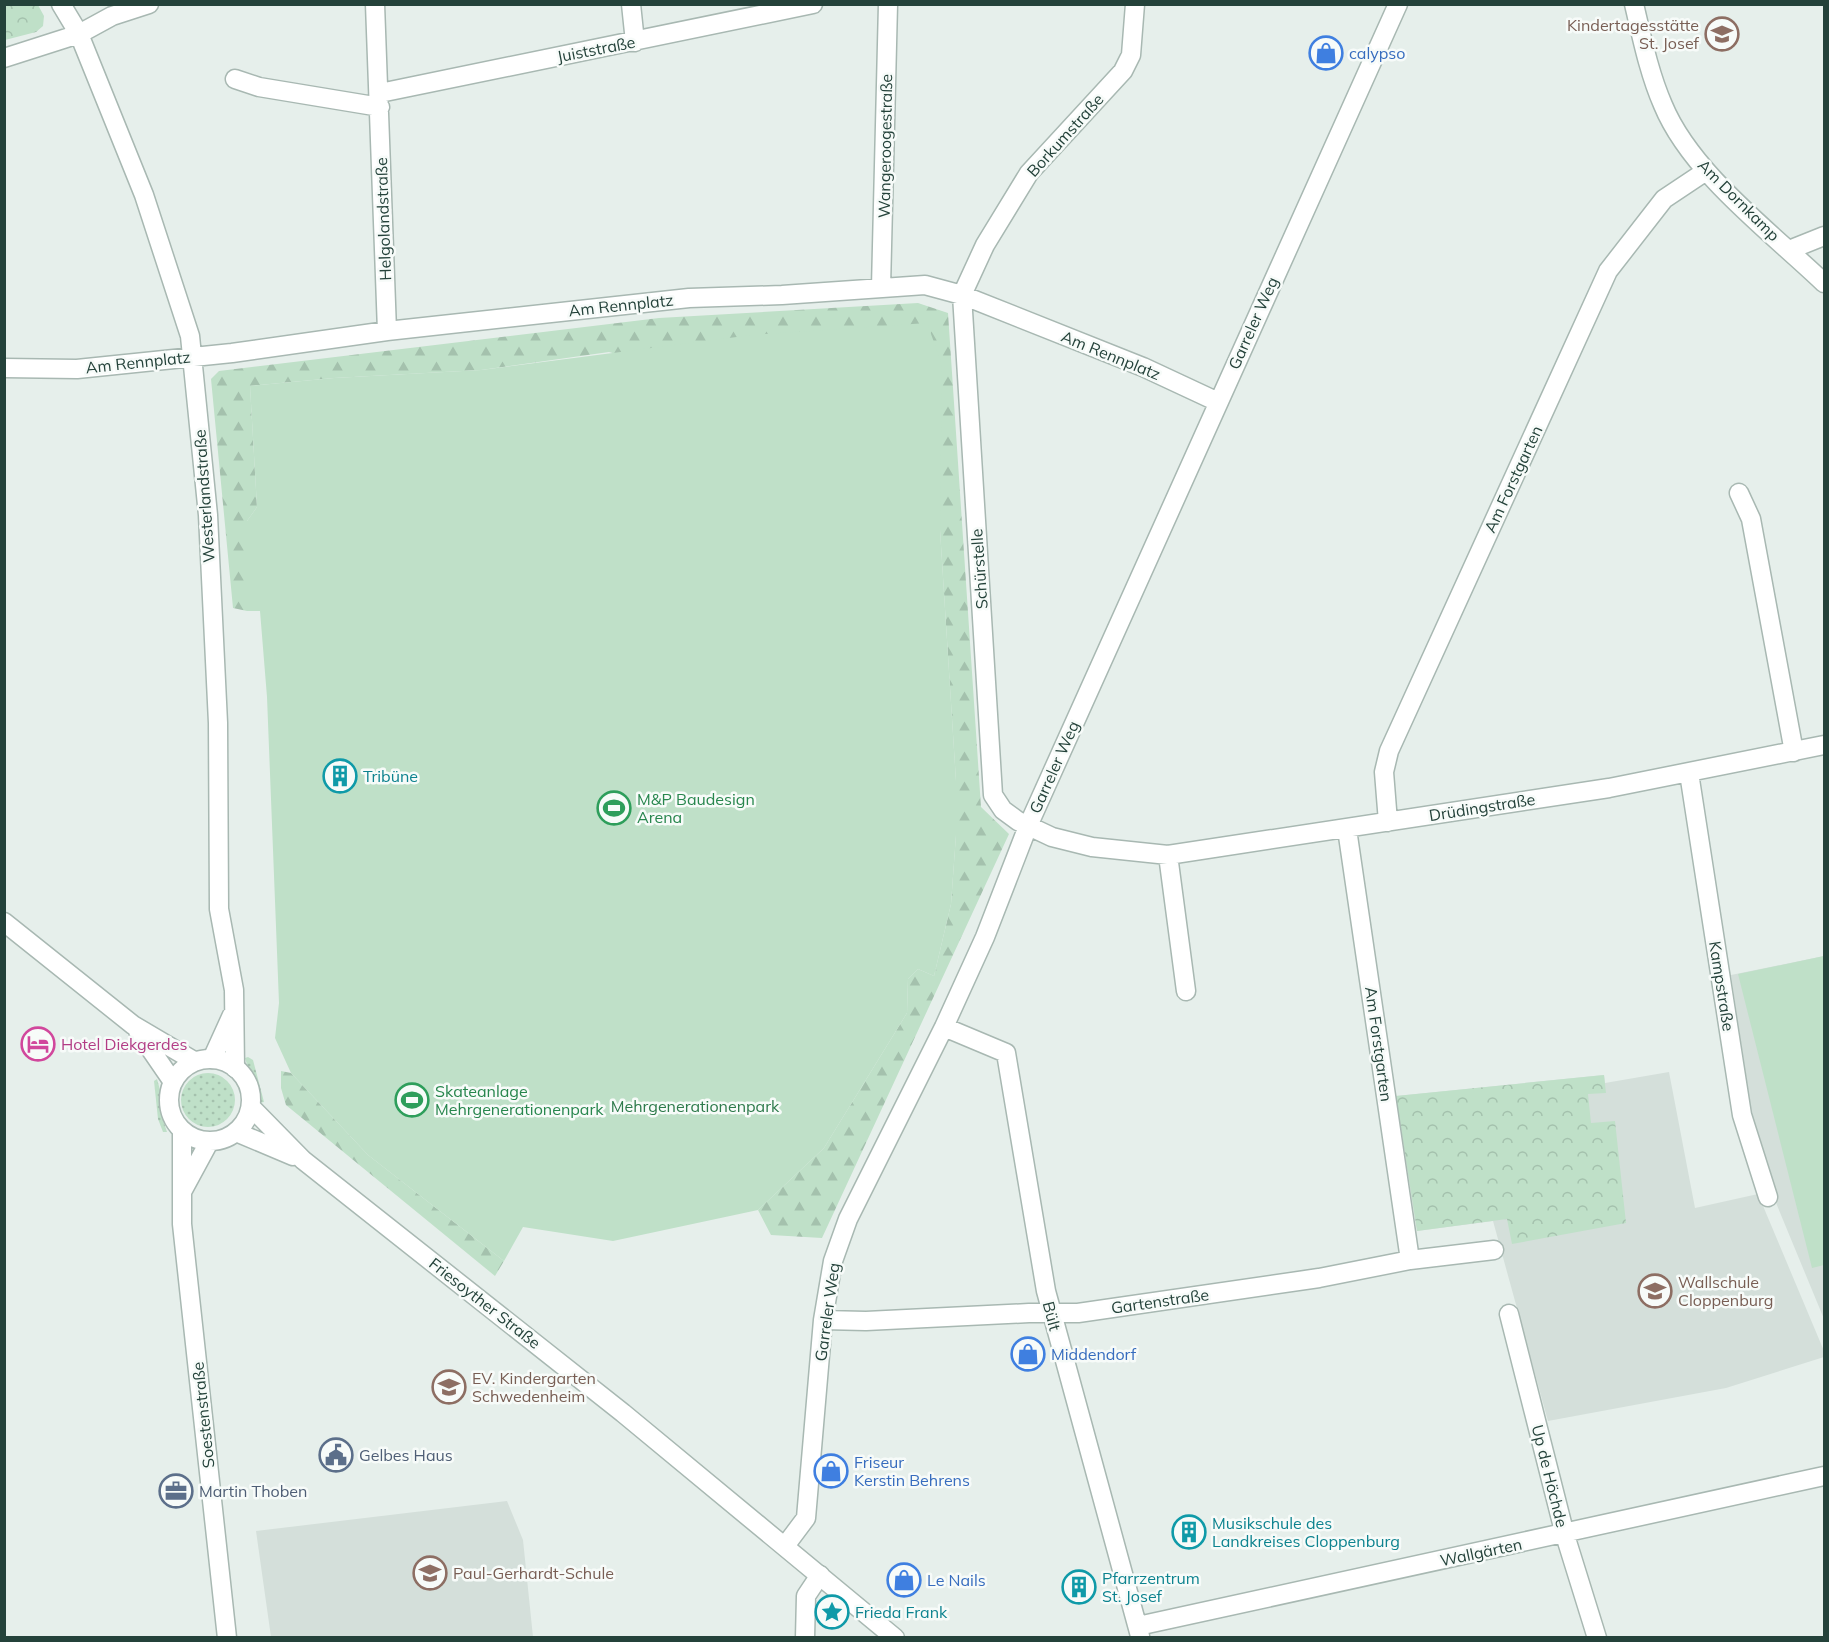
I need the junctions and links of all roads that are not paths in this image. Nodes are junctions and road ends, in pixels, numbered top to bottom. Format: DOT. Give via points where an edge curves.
graph roads {
  1 [pos="61,4"];
  2 [pos="149,4"];
  3 [pos="375,4"];
  4 [pos="631,4"];
  5 [pos="813,4"];
  6 [pos="888,4"];
  7 [pos="1135,4"];
  8 [pos="1398,4"];
  9 [pos="1634,4"];
  10 [pos="79,34"];
  11 [pos="635,42"];
  12 [pos="4,58"];
  13 [pos="235,79"];
  14 [pos="380,100"];
  15 [pos="1706,171"];
  16 [pos="1824,236"];
  17 [pos="1790,250"];
  18 [pos="1824,283"];
  19 [pos="881,287"];
  20 [pos="962,295"];
  21 [pos="387,331"];
  22 [pos="192,357"];
  23 [pos="4,368"];
  24 [pos="1218,402"];
  25 [pos="1739,493"];
  26 [pos="1824,745"];
  27 [pos="1794,752"];
  28 [pos="1689,772"];
  29 [pos="1388,822"];
  30 [pos="1028,826"];
  31 [pos="1347,829"];
  32 [pos="1168,855"];
  33 [pos="4,922"];
  34 [pos="1186,992"];
  35 [pos="234,1010"];
  36 [pos="133,1025"];
  37 [pos="944,1027"];
  38 [pos="203,1060"];
  39 [pos="235,1068"];
  40 [pos="173,1082"];
  41 [pos="251,1107"];
  42 [pos="182,1132"];
  43 [pos="236,1132"];
  44 [pos="209,1142"];
  45 [pos="303,1160"];
  46 [pos="182,1192"];
  47 [pos="1768,1197"];
  48 [pos="1494,1250"];
  49 [pos="1410,1260"];
  50 [pos="1051,1314"];
  51 [pos="1509,1314"];
  52 [pos="823,1320"];
  53 [pos="1824,1476"];
  54 [pos="1565,1534"];
  55 [pos="785,1546"];
  56 [pos="820,1575"];
  57 [pos="1139,1632"];
  58 [pos="227,1638"];
  59 [pos="805,1638"];
  60 [pos="895,1638"];
  61 [pos="1597,1638"];
  1 -- 10 [label="street, Westerlandstraße"];
  2 -- 10 [label="street" via="112,16"];
  3 -- 14 [label="street, Helgolandstraße"];
  4 -- 11 [label="street"];
  5 -- 11 [label="street, Juiststraße"];
  6 -- 19 [label="street, Wangeroogestraße"];
  7 -- 20 [label="street, Borkumstraße" via="1131,55 1123,71 1029,173 985,245"];
  8 -- 24 [label="street, Garreler Weg"];
  9 -- 15 [label="street, Am Dornkamp" via="1651,74 1664,107"];
  10 -- 12 [label="street"];
  10 -- 22 [label="street, Westerlandstraße" via="144,195 190,336"];
  11 -- 14 [label="street, Juiststraße"];
  13 -- 14 [label="street" via="259,87"];
  14 -- 21 [label="street, Helgolandstraße"];
  15 -- 17 [label="street, Am Dornkamp"];
  15 -- 29 [label="street, Am Forstgarten" via="1664,199 1608,271 1389,751 1384,772"];
  16 -- 17 [label="street"];
  17 -- 18 [label="street, Am Dornkamp"];
  19 -- 20 [label="street, Am Rennplatz" via="925,285"];
  19 -- 21 [label="street, Am Rennplatz" via="689,298"];
  20 -- 24 [label="street, Am Rennplatz" via="1143,367"];
  20 -- 30 [label="street, Schürstelle" via="993,795 1004,810"];
  21 -- 22 [label="street, Am Rennplatz"];
  22 -- 23 [label="street, Am Rennplatz" via="77,369"];
  22 -- 35 [label="street, Westerlandstraße" via="208,515 218,723 219,909"];
  24 -- 30 [label="street, Garreler Weg"];
  25 -- 27 [label="street" via="1751,519"];
  26 -- 27 [label="street, Drüdingstraße"];
  27 -- 28 [label="street, Drüdingstraße"];
  28 -- 29 [label="street, Drüdingstraße"];
  28 -- 47 [label="street, Kampstraße" via="1742,1115"];
  29 -- 31 [label="street, Drüdingstraße"];
  30 -- 32 [label="street, Drüdingstraße" via="1092,847"];
  30 -- 37 [label="street, Garreler Weg" via="986,937"];
  31 -- 32 [label="street, Drüdingstraße"];
  31 -- 49 [label="street, Am Forstgarten"];
  32 -- 34 [label="street"];
  33 -- 36 [label="street"];
  35 -- 38 [label="street, Westerlandstraße"];
  35 -- 39 [label="street, Westerlandstraße"];
  36 -- 38 [label="street"];
  36 -- 40 [label="street"];
  37 -- 50 [label="street, Bült" via="1006,1053"];
  37 -- 52 [label="street, Garreler Weg" via="848,1219 832,1261"];
  38 -- 39 [label="street"];
  38 -- 40 [label="street" via="179,1072"];
  39 -- 41 [label="street" via="250,1090"];
  40 -- 42 [label="street" via="169,1106"];
  41 -- 43 [label="street"];
  41 -- 45 [label="street, Friesoyther Straße"];
  42 -- 44 [label="street"];
  42 -- 46 [label="street, Soestenstraße"];
  43 -- 44 [label="street"];
  43 -- 45 [label="street, Friesoyther Straße"];
  44 -- 46 [label="street"];
  45 -- 55 [label="street, Friesoyther Straße" via="569,1369"];
  46 -- 58 [label="street, Soestenstraße" via="184,1242"];
  48 -- 49 [label="street, Gartenstraße"];
  49 -- 50 [label="street, Gartenstraße" via="1319,1278"];
  50 -- 52 [label="street, Gartenstraße"];
  50 -- 57 [label="street, Bült"];
  51 -- 54 [label="street, Up de Höchde"];
  52 -- 55 [label="street, Garreler Weg" via="806,1518"];
  53 -- 54 [label="street, Wallgärten"];
  54 -- 57 [label="street, Wallgärten"];
  54 -- 61 [label="street, Up de Höchde"];
  55 -- 56 [label="street, Friesoyther Straße"];
  56 -- 59 [label="street" via="806,1596"];
  56 -- 60 [label="street, Friesoyther Straße"];
}
